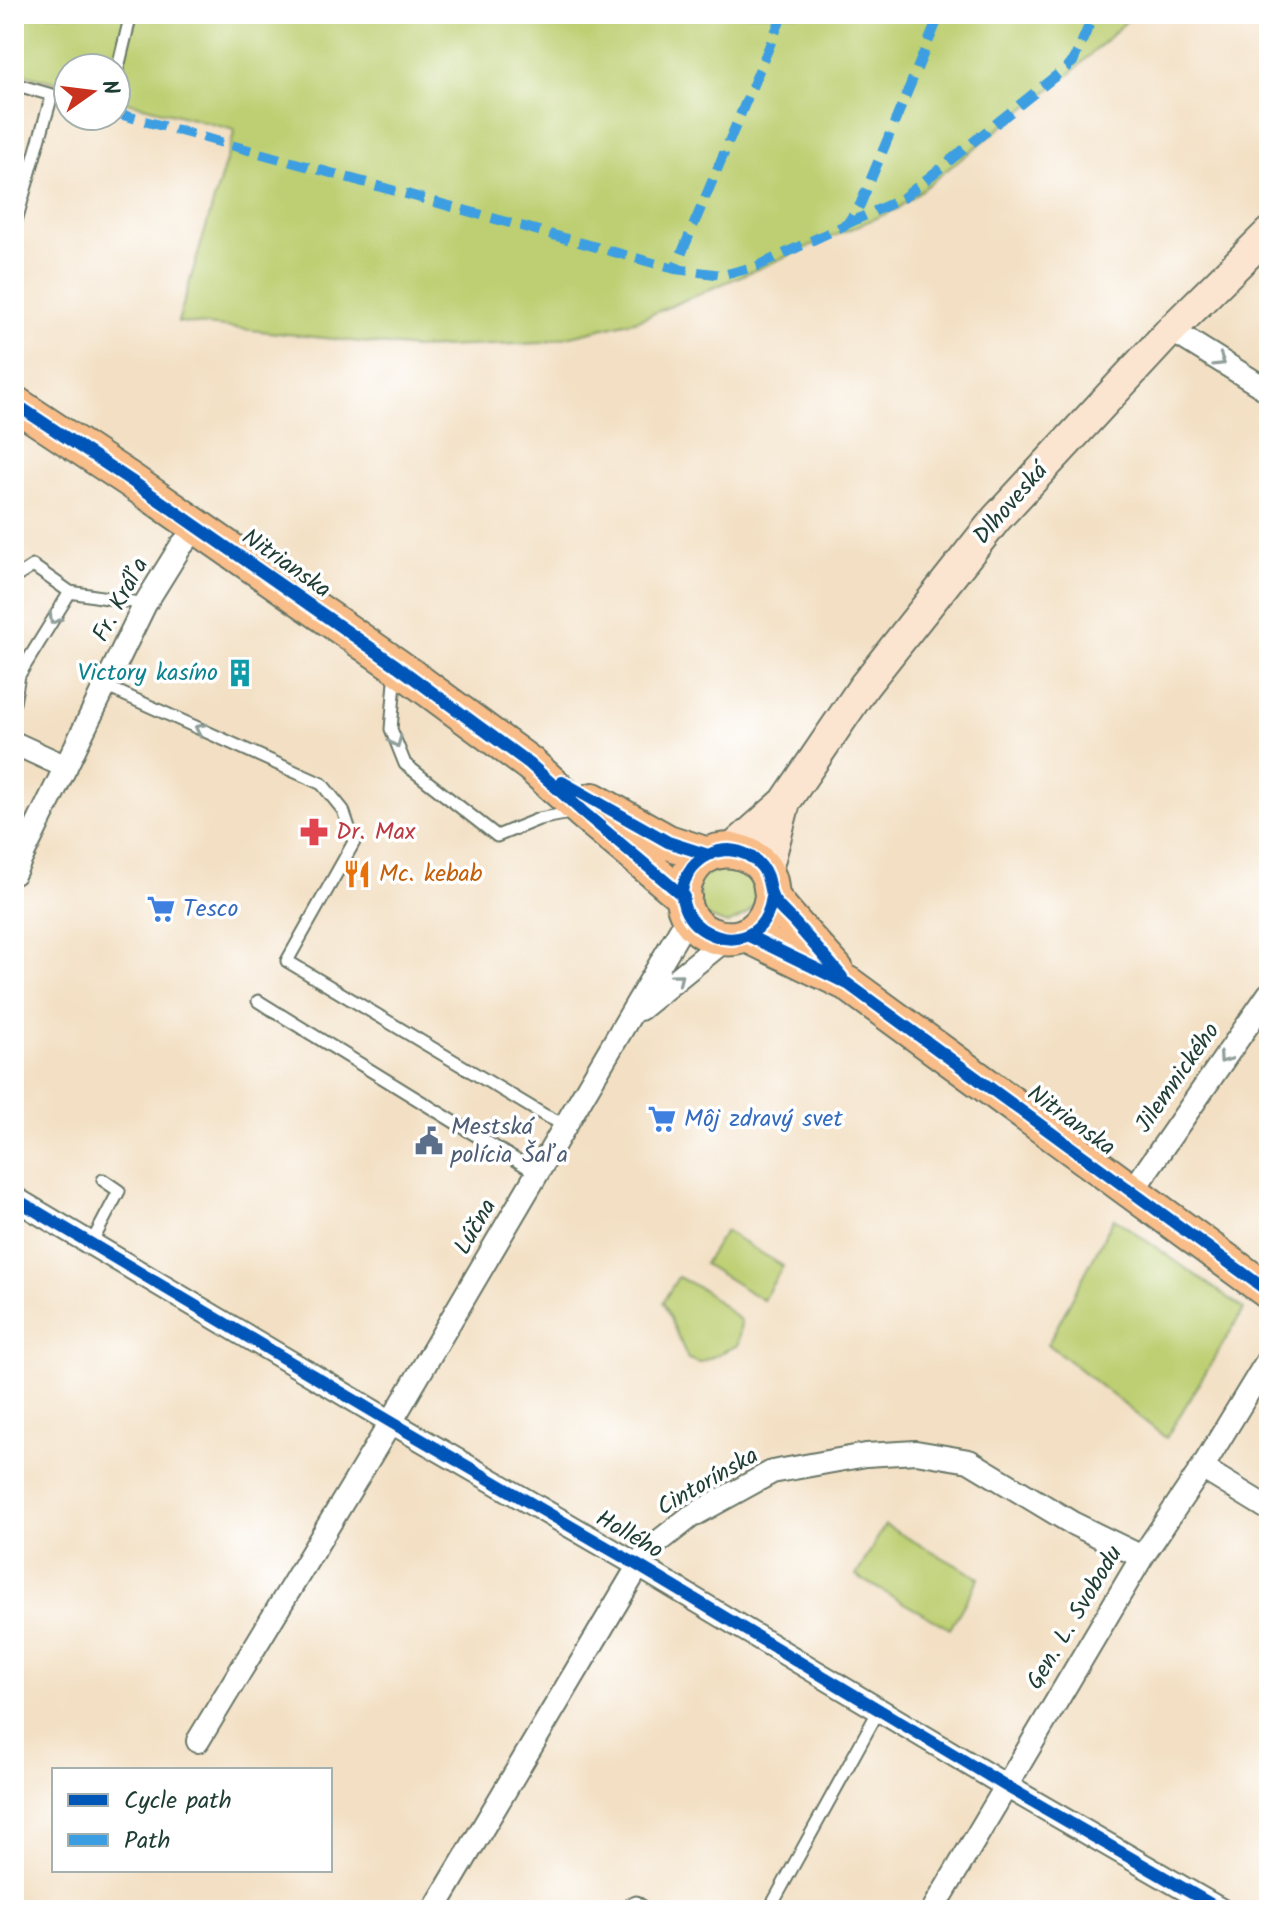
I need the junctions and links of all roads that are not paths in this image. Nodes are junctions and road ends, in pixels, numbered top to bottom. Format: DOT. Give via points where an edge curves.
graph roads {
  1 [pos="131,14"];
  2 [pos="122,52"];
  3 [pos="14,84"];
  4 [pos="52,95"];
  5 [pos="14,228"];
  6 [pos="1269,233"];
  7 [pos="1171,330"];
  8 [pos="1269,391"];
  9 [pos="14,403"];
  10 [pos="197,528"];
  11 [pos="14,578"];
  12 [pos="70,592"];
  13 [pos="145,604"];
  14 [pos="397,666"];
  15 [pos="16,676"];
  16 [pos="105,686"];
  17 [pos="14,703"];
  18 [pos="14,743"];
  19 [pos="530,764"];
  20 [pos="66,767"];
  21 [pos="785,802"];
  22 [pos="582,811"];
  23 [pos="720,853"];
  24 [pos="14,873"];
  25 [pos="769,885"];
  26 [pos="686,906"];
  27 [pos="737,937"];
  28 [pos="848,984"];
  29 [pos="1269,994"];
  30 [pos="258,1001"];
  31 [pos="629,1017"];
  32 [pos="565,1125"];
  33 [pos="537,1173"];
  34 [pos="103,1180"];
  35 [pos="1131,1193"];
  36 [pos="14,1198"];
  37 [pos="91,1244"];
  38 [pos="1269,1292"];
  39 [pos="1269,1358"];
  40 [pos="391,1422"];
  41 [pos="1202,1468"];
  42 [pos="1269,1509"];
  43 [pos="1142,1557"];
  44 [pos="639,1566"];
  45 [pos="879,1710"];
  46 [pos="198,1741"];
  47 [pos="1006,1786"];
  48 [pos="434,1910"];
  49 [pos="618,1910"];
  50 [pos="648,1910"];
  51 [pos="769,1910"];
  52 [pos="933,1910"];
  53 [pos="1221,1910"];
  1 -- 2 [label="lane"];
  3 -- 4 [label="lane"];
  4 -- 5 [label="lane"];
  6 -- 7 [label="main road, Dlhoveská"];
  7 -- 8 [label="street, one-way"];
  7 -- 21 [label="main road, Dlhoveská" via="996,519 864,686"];
  9 -- 10 [label="main road, Nitrianska"];
  10 -- 13 [label="street, Fr. Kráľa"];
  10 -- 14 [label="main road, Nitrianska"];
  11 -- 12 [label="lane" via="33,566"];
  12 -- 13 [label="lane"];
  12 -- 15 [label="lane, one-way"];
  13 -- 16 [label="street, Fr. Kráľa"];
  14 -- 19 [label="main road, Nitrianska"];
  14 -- 22 [label="lane, one-way" via="391,729 405,764 497,836 539,819"];
  15 -- 17 [label="lane"];
  16 -- 20 [label="street, Fr. Kráľa"];
  32 -- 16 [label="lane, one-way" via="287,961 354,842 343,810 322,784"];
  18 -- 20 [label="street"];
  19 -- 22 [label="main road, Nitrianska"];
  19 -- 23 [label="main road, Nitrianska" via="668,842"];
  20 -- 24 [label="street, Fr. Kráľa"];
  21 -- 23 [label="main road, Dlhoveská"];
  21 -- 25 [label="main road, Dlhoveská"];
  22 -- 26 [label="main road, Nitrianska"];
  23 -- 25 [label="main road, Nitrianska" via="748,855"];
  23 -- 26 [label="main road" via="689,872"];
  25 -- 27 [label="main road" via="767,915 755,930"];
  25 -- 28 [label="main road, Nitrianska"];
  26 -- 27 [label="main road, Nitrianska" via="700,930"];
  26 -- 31 [label="street, Lúčna"];
  27 -- 28 [label="main road, Nitrianska"];
  31 -- 27 [label="street, Lúčna, one-way"];
  28 -- 35 [label="main road, Nitrianska"];
  29 -- 35 [label="street, Jilemnického, one-way"];
  30 -- 33 [label="lane"];
  31 -- 32 [label="street, Lúčna"];
  32 -- 33 [label="street, Lúčna"];
  33 -- 40 [label="street, Lúčna"];
  34 -- 37 [label="lane" via="119,1191"];
  35 -- 38 [label="main road, Nitrianska"];
  36 -- 37 [label="street, Hollého"];
  37 -- 40 [label="street, Hollého"];
  39 -- 41 [label="street, Gen. L. Svobodu"];
  40 -- 44 [label="street, Hollého"];
  40 -- 46 [label="street"];
  41 -- 42 [label="street"];
  41 -- 43 [label="street, Gen. L. Svobodu"];
  43 -- 44 [label="street, Cintorínska" via="1072,1523 969,1461 916,1452 772,1472 690,1517 648,1550"];
  43 -- 47 [label="street, Gen. L. Svobodu"];
  44 -- 45 [label="street, Hollého"];
  44 -- 48 [label="street, Cintorínska"];
  45 -- 47 [label="street, Hollého"];
  45 -- 51 [label="lane"];
  47 -- 52 [label="street, Gen. L. Svobodu"];
  47 -- 53 [label="street, Hollého"];
  49 -- 50 [label="lane" via="636,1902"];
}
